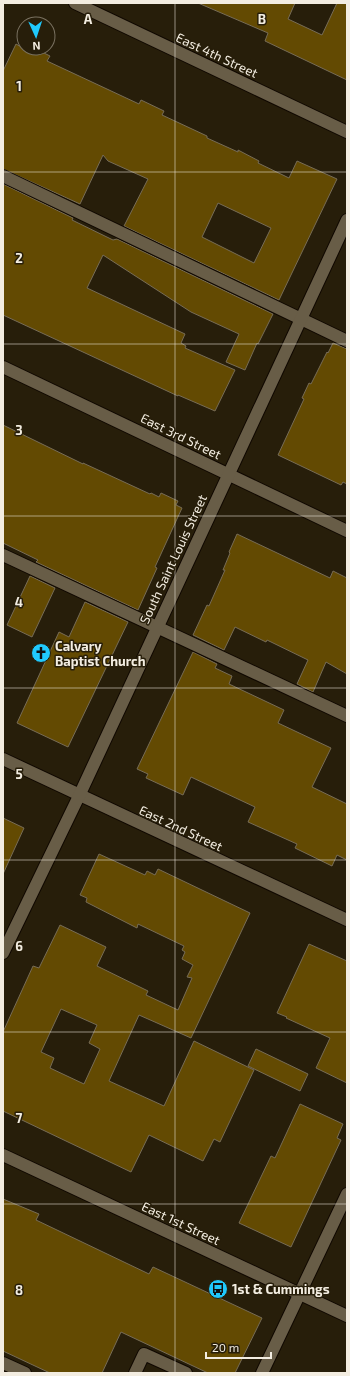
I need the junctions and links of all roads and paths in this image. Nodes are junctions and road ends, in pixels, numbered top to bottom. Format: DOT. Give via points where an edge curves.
graph roads {
  1 [pos="75,3"];
  2 [pos="347,132"];
  3 [pos="3,176"];
  4 [pos="347,220"];
  5 [pos="301,320"];
  6 [pos="347,341"];
  7 [pos="3,367"];
  8 [pos="228,475"];
  9 [pos="347,531"];
  10 [pos="3,555"];
  11 [pos="157,628"];
  12 [pos="347,716"];
  13 [pos="3,759"];
  14 [pos="78,796"];
  15 [pos="347,920"];
  16 [pos="3,953"];
  17 [pos="3,1154"];
  18 [pos="347,1194"];
  19 [pos="300,1294"];
  20 [pos="347,1316"];
  21 [pos="3,1363"];
  22 [pos="25,1373"];
  23 [pos="135,1373"];
  24 [pos="186,1373"];
  25 [pos="262,1373"];
  1 -- 2 [label="street, East 4th Street"];
  3 -- 5 [label="street"];
  4 -- 5 [label="street, South Saint Louis Street"];
  5 -- 6 [label="street"];
  5 -- 8 [label="street, South Saint Louis Street"];
  7 -- 8 [label="street, East 3rd Street"];
  8 -- 9 [label="street, East 3rd Street"];
  8 -- 11 [label="street, South Saint Louis Street"];
  10 -- 11 [label="street"];
  11 -- 12 [label="street"];
  11 -- 14 [label="street, South Saint Louis Street"];
  13 -- 14 [label="street, East 2nd Street"];
  14 -- 15 [label="street, East 2nd Street"];
  14 -- 16 [label="street, South Saint Louis Street"];
  17 -- 19 [label="street, East 1st Street"];
  18 -- 19 [label="street"];
  19 -- 20 [label="street, East 1st Street"];
  19 -- 25 [label="street"];
  21 -- 22 [label="street"];
  23 -- 24 [label="street" via="144,1354"];
}
